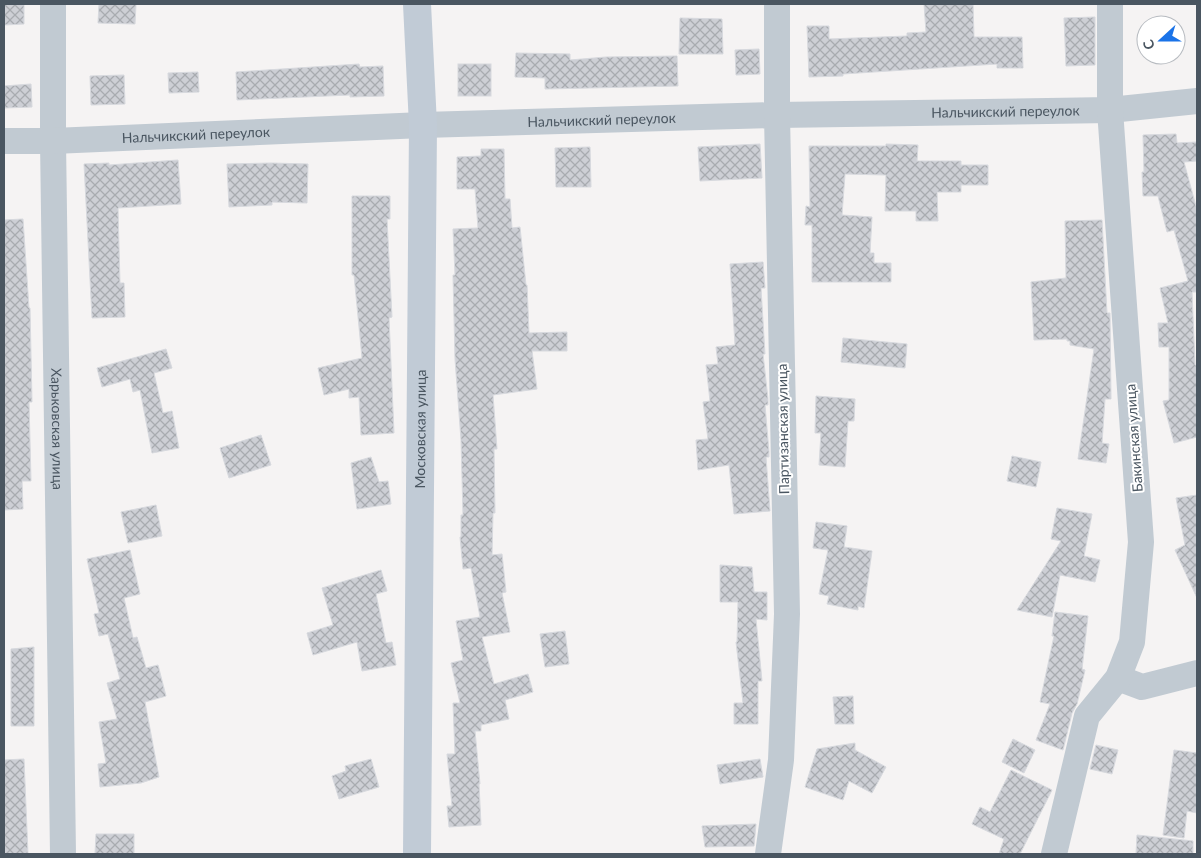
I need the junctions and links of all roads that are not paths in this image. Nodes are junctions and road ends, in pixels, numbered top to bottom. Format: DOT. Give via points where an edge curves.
graph roads {
  1 [pos="53,4"];
  2 [pos="417,4"];
  3 [pos="777,4"];
  4 [pos="1110,4"];
  5 [pos="1197,101"];
  6 [pos="1110,110"];
  7 [pos="776,115"];
  8 [pos="423,125"];
  9 [pos="4,141"];
  10 [pos="53,141"];
  11 [pos="1197,673"];
  12 [pos="1118,678"];
  13 [pos="63,854"];
  14 [pos="417,854"];
  15 [pos="768,854"];
  16 [pos="1054,854"];
  1 -- 10 [label="street, Харьковская улица"];
  2 -- 8 [label="street, Московская улица"];
  3 -- 7 [label="street, Партизанская улица"];
  4 -- 6 [label="street, Бакинская улица"];
  5 -- 6 [label="street, Нальчикский переулок"];
  6 -- 7 [label="street, Нальчикский переулок"];
  6 -- 12 [label="street, Бакинская улица" via="1141,542 1132,642"];
  7 -- 8 [label="street, Нальчикский переулок"];
  7 -- 15 [label="street, Партизанская улица" via="786,614 781,760"];
  8 -- 10 [label="street, Нальчикский переулок"];
  8 -- 14 [label="street, Московская улица"];
  9 -- 10 [label="street, Нальчикский переулок"];
  10 -- 13 [label="street, Харьковская улица"];
  11 -- 12 [label="street" via="1142,686"];
  12 -- 16 [label="street, Бакинская улица" via="1087,716"];
}
